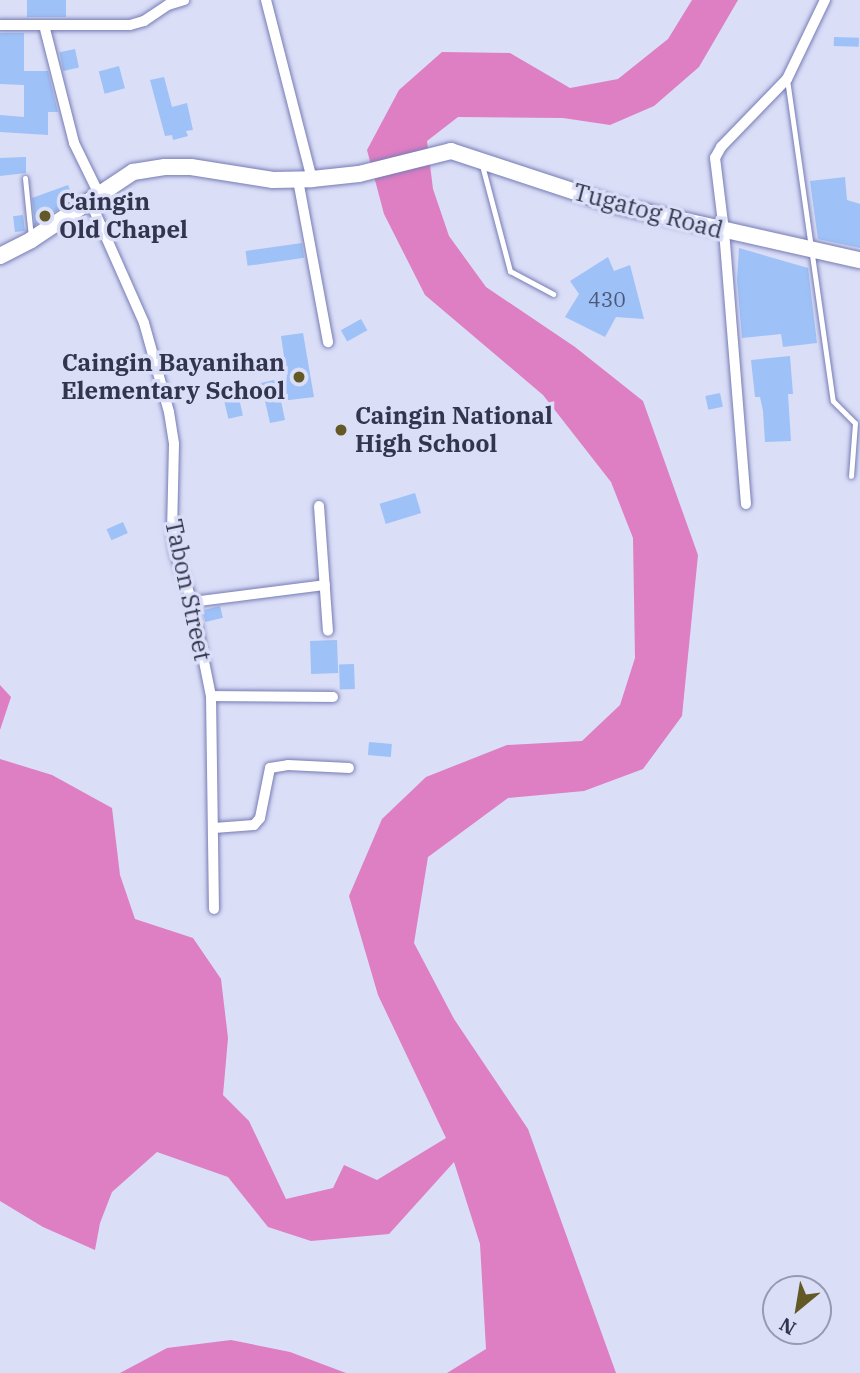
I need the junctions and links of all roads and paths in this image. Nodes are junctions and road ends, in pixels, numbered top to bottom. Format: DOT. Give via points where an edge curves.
graph roads {
  1 [pos="184,0"];
  2 [pos="266,0"];
  3 [pos="825,0"];
  4 [pos="0,25"];
  5 [pos="44,25"];
  6 [pos="787,79"];
  7 [pos="480,158"];
  8 [pos="24,178"];
  9 [pos="305,180"];
  10 [pos="95,198"];
  11 [pos="724,231"];
  12 [pos="31,240"];
  13 [pos="810,250"];
  14 [pos="0,256"];
  15 [pos="860,260"];
  16 [pos="553,294"];
  17 [pos="328,342"];
  18 [pos="851,476"];
  19 [pos="746,504"];
  20 [pos="319,506"];
  21 [pos="325,586"];
  22 [pos="192,602"];
  23 [pos="328,631"];
  24 [pos="211,696"];
  25 [pos="333,698"];
  26 [pos="349,768"];
  27 [pos="214,828"];
  28 [pos="214,909"];
  1 -- 5 [label="street" via="130,24"];
  2 -- 9 [label="street"];
  3 -- 6 [label="street"];
  4 -- 5 [label="street"];
  5 -- 10 [label="street, Tabon Street" via="74,143"];
  6 -- 11 [label="street" via="715,158"];
  6 -- 13 [label="lane"];
  7 -- 9 [label="street, Tugatog Road" via="451,151 359,174"];
  7 -- 11 [label="street, Tugatog Road" via="576,194"];
  7 -- 16 [label="lane" via="510,271"];
  8 -- 12 [label="lane"];
  9 -- 10 [label="street" via="165,167 133,172"];
  9 -- 17 [label="street"];
  10 -- 12 [label="street"];
  10 -- 22 [label="street, Tabon Street" via="144,323 169,412 174,444 172,530"];
  11 -- 13 [label="street, Tugatog Road"];
  11 -- 19 [label="street"];
  12 -- 14 [label="street"];
  13 -- 15 [label="street, Tugatog Road"];
  13 -- 18 [label="lane" via="833,401 855,424"];
  20 -- 21 [label="street"];
  21 -- 22 [label="street"];
  21 -- 23 [label="street"];
  22 -- 24 [label="street, Tabon Street"];
  24 -- 25 [label="street"];
  24 -- 27 [label="street, Tabon Street"];
  26 -- 27 [label="street" via="270,768 260,818 254,825"];
  27 -- 28 [label="street, Tabon Street"];
}
